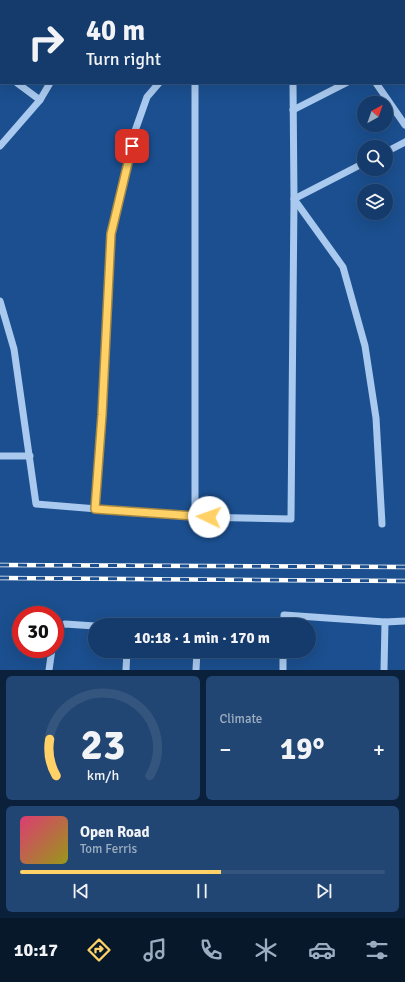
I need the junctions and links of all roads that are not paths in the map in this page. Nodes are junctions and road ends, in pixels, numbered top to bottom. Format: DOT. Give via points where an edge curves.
graph roads {
  1 [pos="17,84"];
  2 [pos="49,84"];
  3 [pos="158,84"];
  4 [pos="195,84"];
  5 [pos="293,84"];
  6 [pos="344,84"];
  7 [pos="377,84"];
  8 [pos="40,100"];
  9 [pos="293,110"];
  10 [pos="405,125"];
  11 [pos="405,142"];
  12 [pos="0,146"];
  13 [pos="393,148"];
  14 [pos="357,167"];
  15 [pos="294,199"];
  16 [pos="0,301"];
  17 [pos="0,456"];
  18 [pos="30,456"];
  19 [pos="95,509"];
  20 [pos="195,517"];
  21 [pos="382,524"];
  22 [pos="284,618"];
  23 [pos="405,621"];
  24 [pos="385,622"];
  25 [pos="64,624"];
  26 [pos="88,626"];
  27 [pos="51,658"];
  28 [pos="127,658"];
  29 [pos="197,658"];
  30 [pos="283,658"];
  31 [pos="50,670"];
  32 [pos="126,670"];
  33 [pos="196,670"];
  34 [pos="283,670"];
  35 [pos="384,670"];
  1 -- 8 [label="street"];
  2 -- 8 [label="street"];
  3 -- 19 [label="street" via="147,97 135,131 111,234"];
  4 -- 20 [label="street"];
  5 -- 9 [label="street"];
  6 -- 9 [label="street"];
  7 -- 10 [label="street"];
  8 -- 12 [label="street"];
  9 -- 15 [label="street"];
  11 -- 13 [label="street"];
  14 -- 15 [label="street"];
  15 -- 20 [label="street" via="291,520"];
  15 -- 21 [label="street" via="343,267 365,346 376,418"];
  16 -- 18 [label="street" via="14,350"];
  17 -- 18 [label="street"];
  18 -- 19 [label="street" via="36,504"];
  19 -- 20 [label="street"];
  22 -- 24 [label="street" via="284,615"];
  23 -- 24 [label="street"];
  24 -- 35 [label="street"];
  25 -- 26 [label="street"];
  27 -- 31 [label="street"];
  28 -- 32 [label="street"];
  29 -- 33 [label="street"];
  30 -- 34 [label="street"];
}
